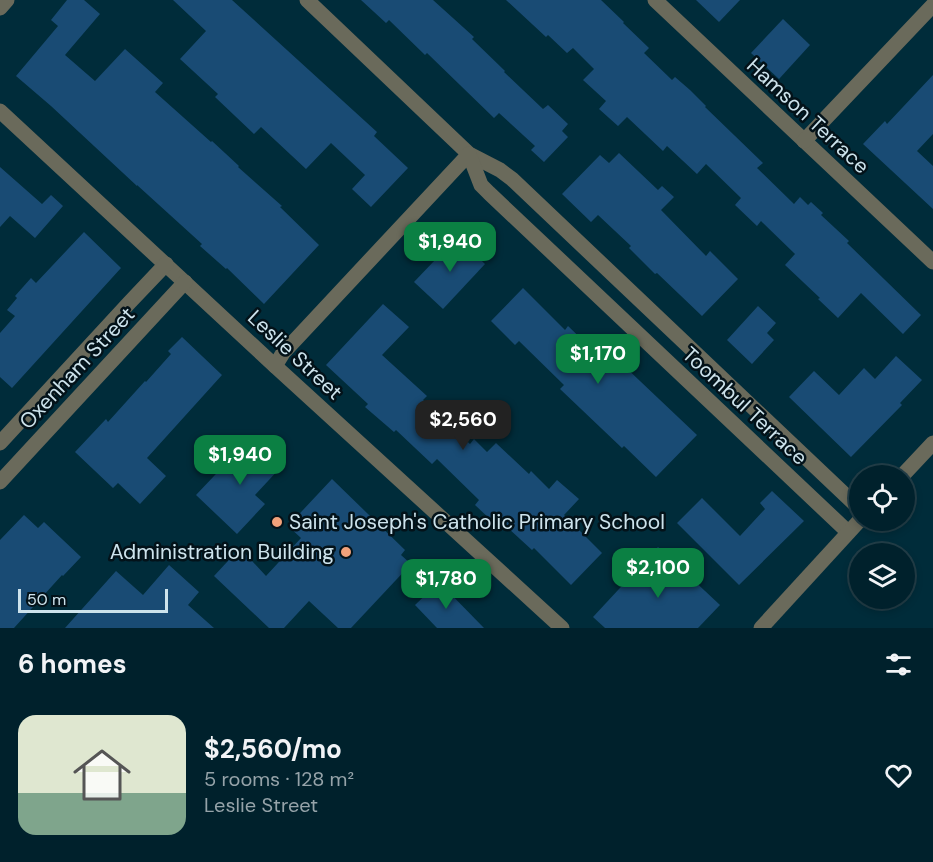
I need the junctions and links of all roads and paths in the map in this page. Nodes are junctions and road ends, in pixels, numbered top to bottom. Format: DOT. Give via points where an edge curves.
graph roads {
  1 [pos="7,0"];
  2 [pos="307,0"];
  3 [pos="656,0"];
  4 [pos="933,5"];
  5 [pos="0,8"];
  6 [pos="0,111"];
  7 [pos="804,141"];
  8 [pos="469,154"];
  9 [pos="933,262"];
  10 [pos="166,264"];
  11 [pos="185,282"];
  12 [pos="275,366"];
  13 [pos="933,442"];
  14 [pos="0,443"];
  15 [pos="912,465"];
  16 [pos="0,482"];
  17 [pos="849,499"];
  18 [pos="848,532"];
  19 [pos="562,628"];
  20 [pos="761,628"];
  1 -- 5 [label="street"];
  2 -- 8 [label="street, Toombul Terrace"];
  3 -- 7 [label="street, Hamson Terrace"];
  4 -- 7 [label="street"];
  6 -- 10 [label="street, Leslie Street"];
  7 -- 9 [label="street, Hamson Terrace"];
  8 -- 12 [label="street" via="283,352"];
  8 -- 17 [label="street, Toombul Terrace" via="512,179"];
  8 -- 18 [label="street, Toombul Terrace" via="481,185 489,193"];
  10 -- 11 [label="street, Leslie Street"];
  10 -- 14 [label="street, Oxenham Street"];
  11 -- 12 [label="street, Leslie Street"];
  11 -- 16 [label="street, Oxenham Street"];
  12 -- 19 [label="street, Leslie Street"];
  13 -- 15 [label="street"];
  18 -- 20 [label="street"];
}
